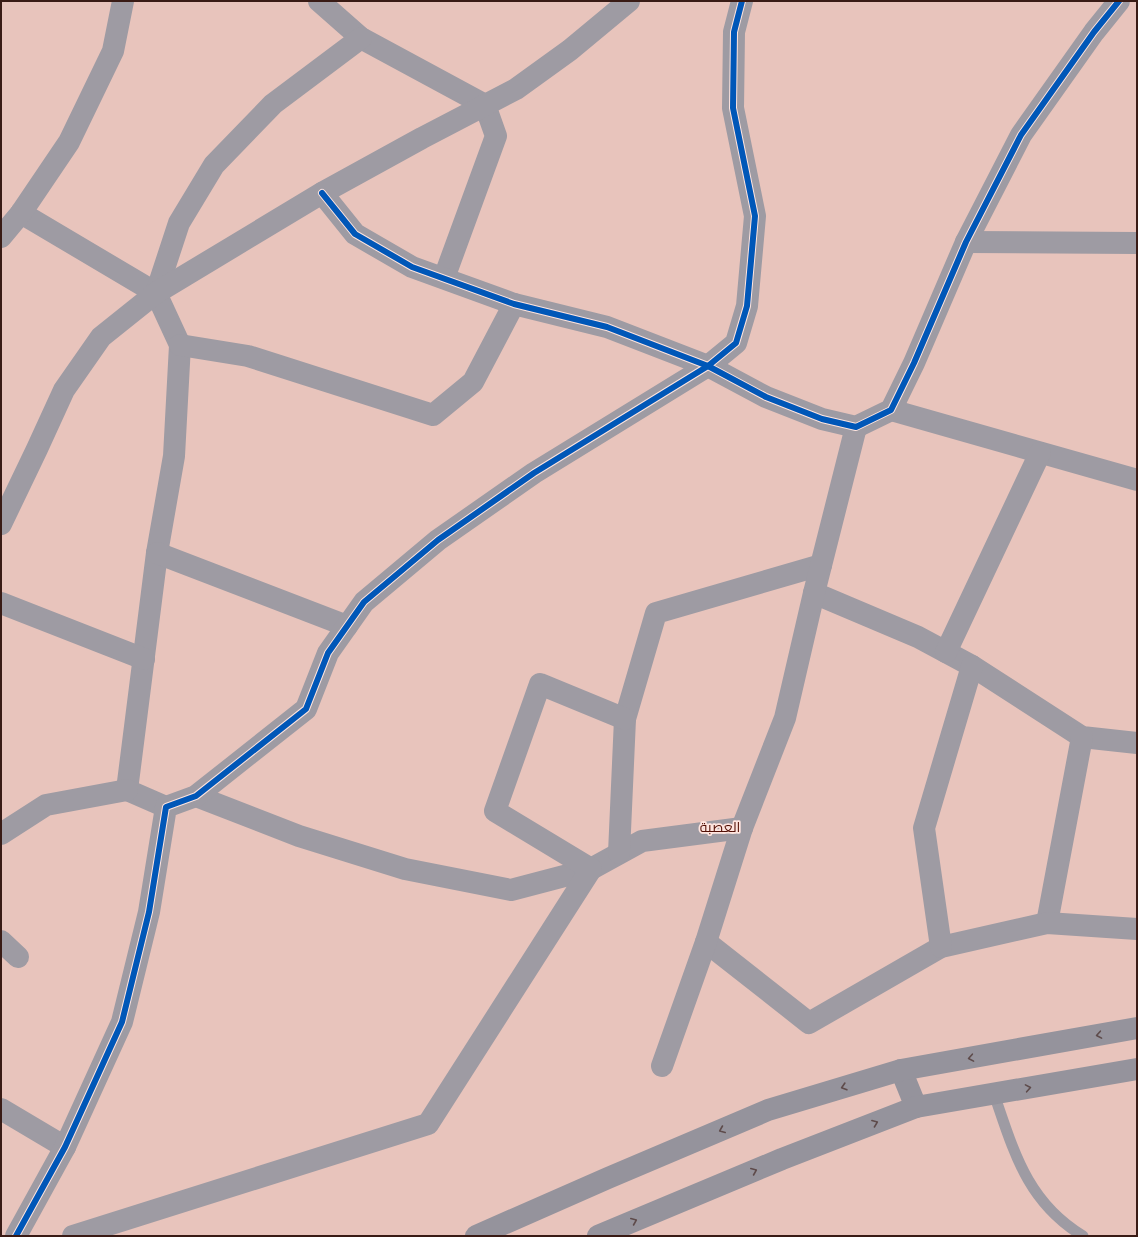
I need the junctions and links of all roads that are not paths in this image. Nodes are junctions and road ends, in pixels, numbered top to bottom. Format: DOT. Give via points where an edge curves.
graph roads {
  1 [pos="123,1"];
  2 [pos="319,1"];
  3 [pos="629,1"];
  4 [pos="742,1"];
  5 [pos="1119,1"];
  6 [pos="361,38"];
  7 [pos="485,105"];
  8 [pos="322,193"];
  9 [pos="21,213"];
  10 [pos="1,237"];
  11 [pos="966,242"];
  12 [pos="1137,243"];
  13 [pos="444,278"];
  14 [pos="156,293"];
  15 [pos="514,304"];
  16 [pos="180,345"];
  17 [pos="708,366"];
  18 [pos="892,410"];
  19 [pos="856,427"];
  20 [pos="1040,453"];
  21 [pos="1135,475"];
  22 [pos="1,524"];
  23 [pos="157,554"];
  24 [pos="821,565"];
  25 [pos="814,594"];
  26 [pos="1,603"];
  27 [pos="347,626"];
  28 [pos="946,652"];
  29 [pos="144,659"];
  30 [pos="972,666"];
  31 [pos="625,719"];
  32 [pos="1082,737"];
  33 [pos="1137,743"];
  34 [pos="127,790"];
  35 [pos="196,796"];
  36 [pos="166,807"];
  37 [pos="742,828"];
  38 [pos="1,834"];
  39 [pos="619,853"];
  40 [pos="591,869"];
  41 [pos="1047,924"];
  42 [pos="1137,929"];
  43 [pos="1,941"];
  44 [pos="706,942"];
  45 [pos="941,947"];
  46 [pos="18,957"];
  47 [pos="1137,1028"];
  48 [pos="662,1066"];
  49 [pos="1137,1069"];
  50 [pos="901,1070"];
  51 [pos="994,1094"];
  52 [pos="916,1107"];
  53 [pos="1,1109"];
  54 [pos="65,1147"];
  55 [pos="16,1236"];
  56 [pos="73,1236"];
  57 [pos="476,1236"];
  58 [pos="598,1236"];
  59 [pos="1083,1236"];
  1 -- 9 [label="street" via="113,51 76,128"];
  2 -- 6 [label="street"];
  3 -- 7 [label="street" via="570,50 516,89"];
  4 -- 17 [label="street" via="734,32 733,108 755,216 747,306 736,343"];
  5 -- 11 [label="street" via="1021,135"];
  6 -- 7 [label="street"];
  6 -- 14 [label="street" via="273,104 214,165 178,223"];
  7 -- 8 [label="street"];
  7 -- 13 [label="street" via="496,136"];
  8 -- 13 [label="street" via="355,234 412,267"];
  8 -- 14 [label="street"];
  9 -- 10 [label="street"];
  9 -- 14 [label="street"];
  11 -- 12 [label="street"];
  11 -- 18 [label="street"];
  13 -- 15 [label="street"];
  14 -- 16 [label="street"];
  14 -- 22 [label="street" via="100,337 64,390"];
  15 -- 16 [label="street" via="473,382 432,415 248,356"];
  15 -- 17 [label="street" via="607,327"];
  16 -- 23 [label="street" via="174,456"];
  17 -- 19 [label="street" via="766,397 822,419"];
  17 -- 27 [label="street" via="534,473 438,540 364,602"];
  18 -- 19 [label="street"];
  18 -- 20 [label="street"];
  19 -- 24 [label="street"];
  20 -- 21 [label="street"];
  20 -- 28 [label="street"];
  23 -- 27 [label="street"];
  23 -- 29 [label="street"];
  24 -- 25 [label="street"];
  24 -- 31 [label="street" via="656,613"];
  25 -- 28 [label="street" via="918,637"];
  25 -- 37 [label="street" via="785,718"];
  26 -- 29 [label="street"];
  27 -- 35 [label="street" via="328,653 306,709"];
  28 -- 30 [label="street"];
  29 -- 34 [label="street"];
  30 -- 32 [label="street"];
  30 -- 45 [label="street" via="924,828"];
  31 -- 39 [label="street"];
  31 -- 40 [label="street" via="540,684 495,811"];
  32 -- 33 [label="street"];
  32 -- 41 [label="street"];
  34 -- 36 [label="street"];
  34 -- 38 [label="street" via="46,805"];
  35 -- 36 [label="street"];
  35 -- 40 [label="street" via="299,836 405,870 510,890"];
  36 -- 54 [label="street" via="149,912 122,1022"];
  37 -- 39 [label="street" via="642,841"];
  37 -- 44 [label="street"];
  39 -- 40 [label="street"];
  40 -- 56 [label="street" via="428,1124"];
  41 -- 42 [label="street"];
  41 -- 45 [label="street"];
  43 -- 46 [label="street"];
  44 -- 45 [label="street" via="809,1024"];
  44 -- 48 [label="street"];
  47 -- 50 [label="main road, one-way"];
  51 -- 49 [label="main road, one-way"];
  50 -- 52 [label="main road"];
  50 -- 57 [label="main road, one-way" via="768,1110"];
  51 -- 52 [label="main road"];
  51 -- 59 [label="lane" via="1015,1156 1031,1186 1052,1212"];
  58 -- 52 [label="main road, one-way" via="782,1159"];
  53 -- 54 [label="street"];
  54 -- 55 [label="street"];
}
